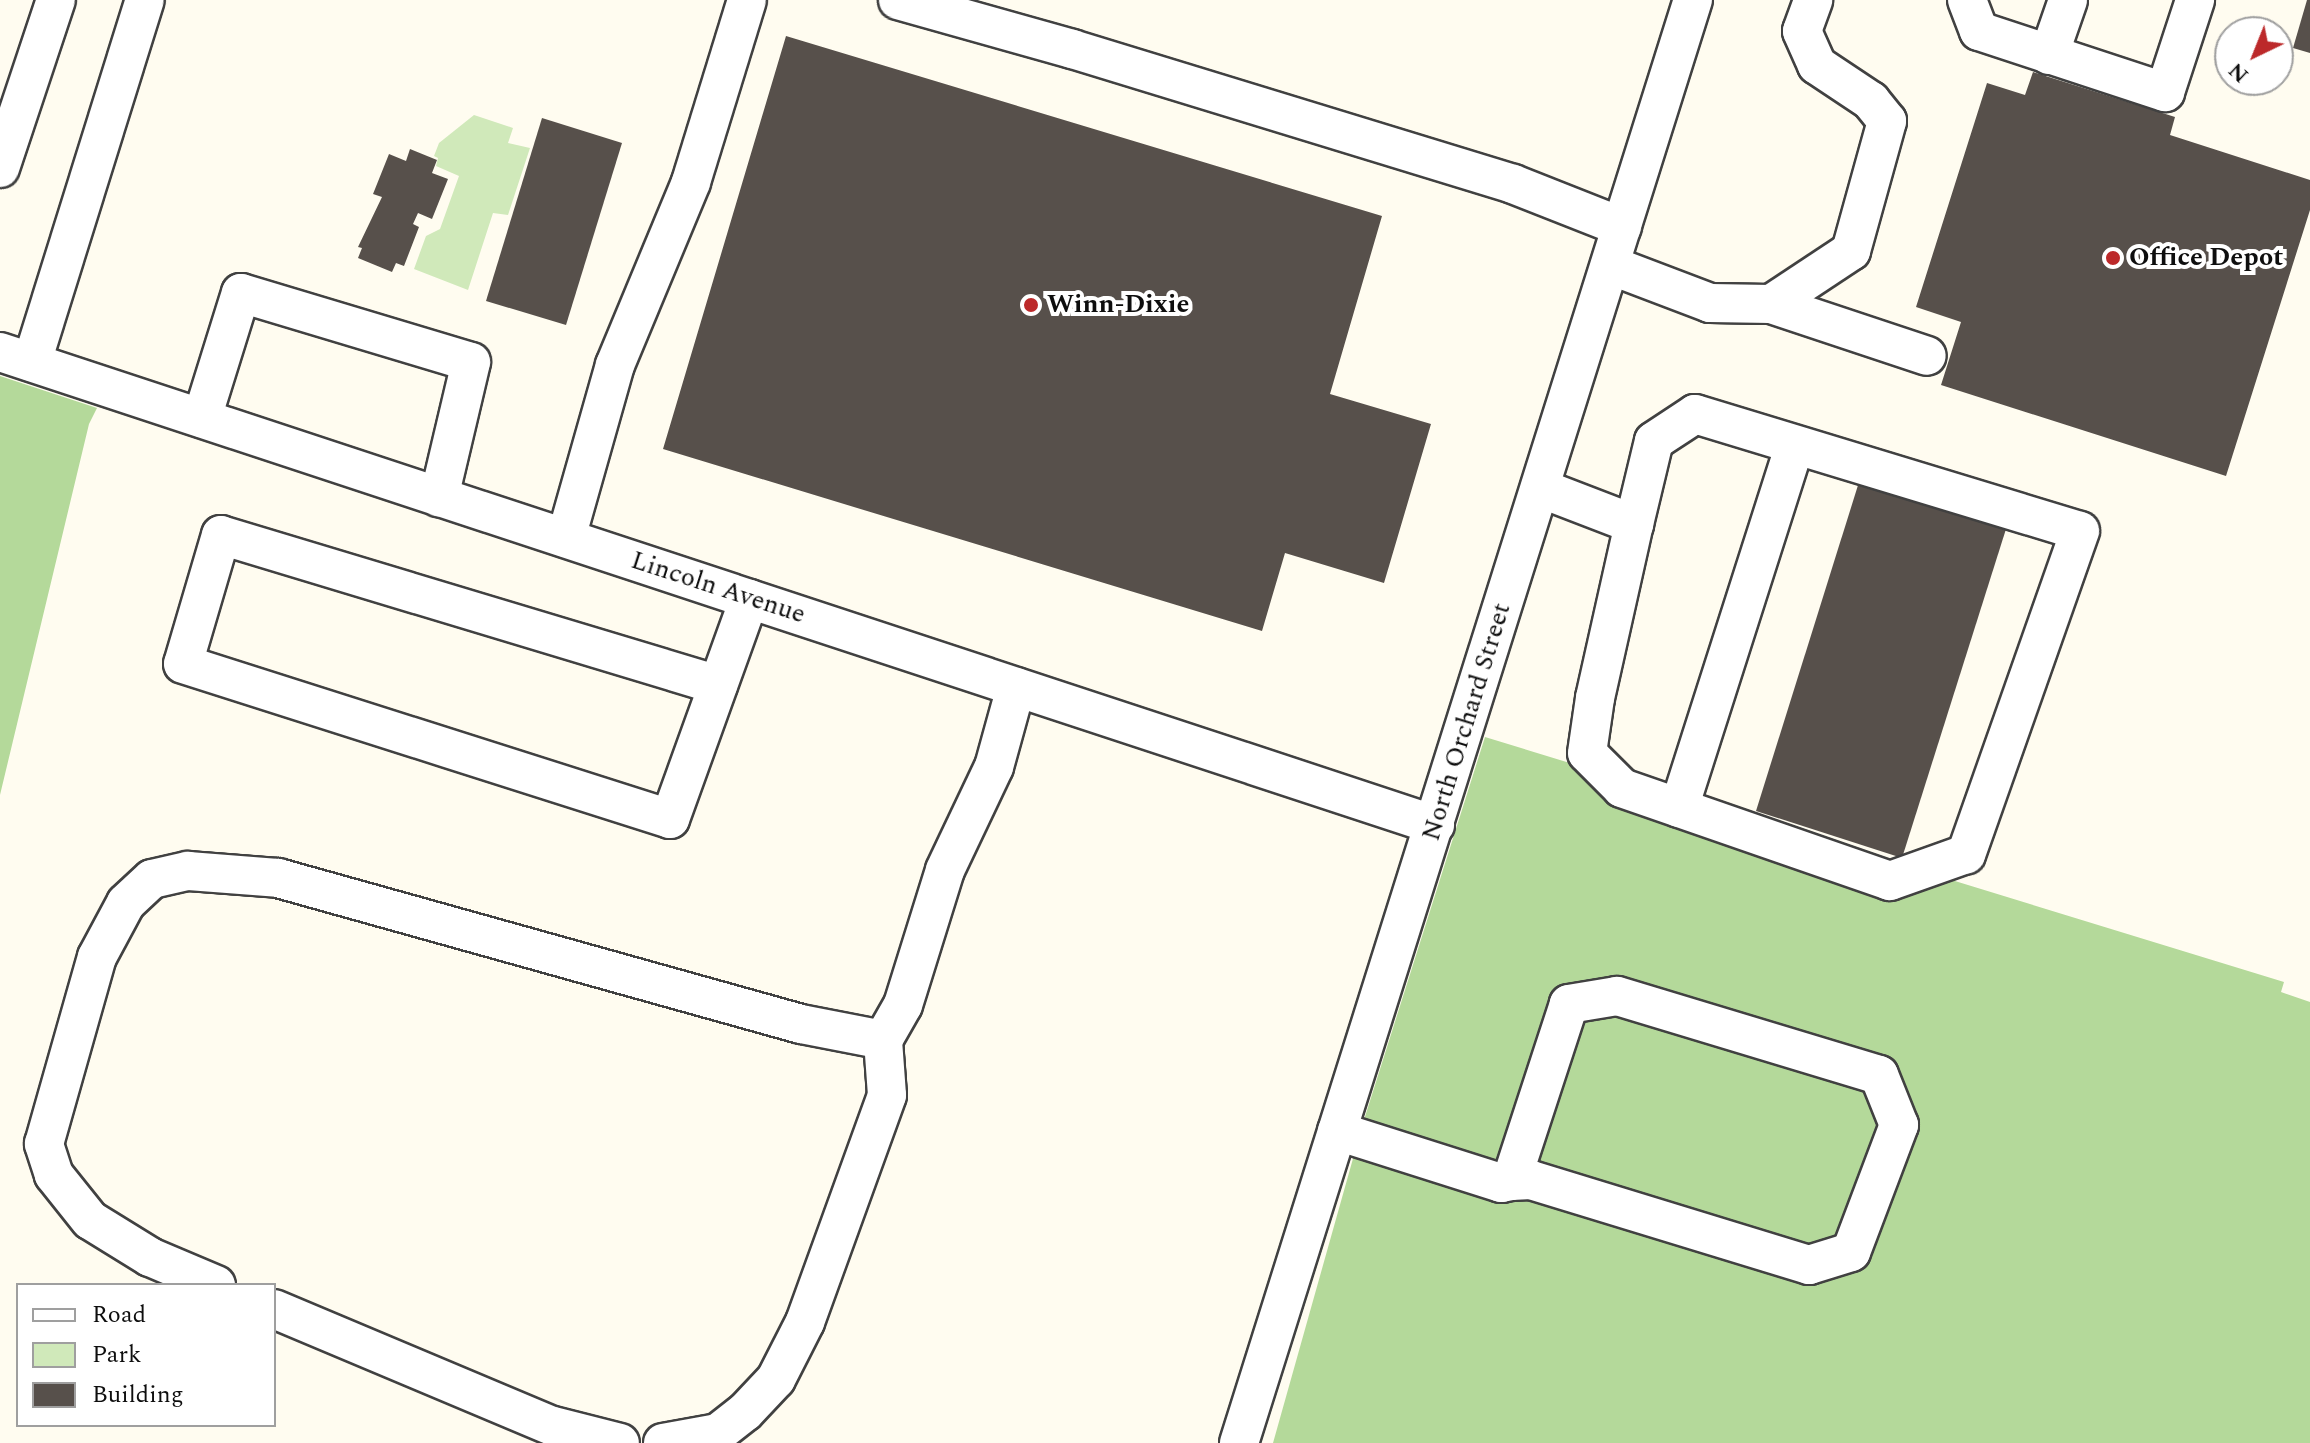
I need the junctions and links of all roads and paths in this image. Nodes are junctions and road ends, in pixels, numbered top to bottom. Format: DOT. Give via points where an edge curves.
graph roads {
  1 [pos="56,0"];
  2 [pos="145,0"];
  3 [pos="747,0"];
  4 [pos="898,0"];
  5 [pos="1693,0"];
  6 [pos="1813,0"];
  7 [pos="1967,0"];
  8 [pos="2068,0"];
  9 [pos="2195,0"];
  10 [pos="2049,55"];
  11 [pos="0,168"];
  12 [pos="1622,227"];
  13 [pos="1610,265"];
  14 [pos="1771,304"];
  15 [pos="1927,356"];
  16 [pos="16,357"];
  17 [pos="202,418"];
  18 [pos="1795,445"];
  19 [pos="1540,488"];
  20 [pos="439,497"];
  21 [pos="1634,524"];
  22 [pos="566,538"];
  23 [pos="749,599"];
  24 [pos="718,685"];
  25 [pos="1016,687"];
  26 [pos="1679,808"];
  27 [pos="1435,825"];
  28 [pos="883,1040"];
  29 [pos="1337,1131"];
  30 [pos="1511,1181"];
  31 [pos="211,1283"];
  32 [pos="276,1310"];
  33 [pos="620,1443"];
  34 [pos="663,1443"];
  35 [pos="1239,1443"];
  1 -- 11 [label="street"];
  2 -- 16 [label="street"];
  3 -- 22 [label="street" via="691,182 615,365"];
  4 -- 12 [label="street" via="1513,184"];
  5 -- 12 [label="street, North Orchard Street"];
  6 -- 14 [label="street" via="1802,31 1817,65 1871,101 1887,121 1851,251"];
  7 -- 10 [label="street" via="1979,31"];
  8 -- 10 [label="street"];
  9 -- 10 [label="street" via="2165,92"];
  12 -- 13 [label="street, North Orchard Street"];
  13 -- 14 [label="street" via="1710,303"];
  13 -- 19 [label="street, North Orchard Street"];
  14 -- 15 [label="street"];
  16 -- 17 [label="street, Lincoln Avenue"];
  17 -- 20 [label="street, Lincoln Avenue"];
  17 -- 20 [label="street" via="241,293 471,362"];
  18 -- 21 [label="street" via="1695,414 1654,441"];
  18 -- 26 [label="street"];
  18 -- 26 [label="street" via="2080,531 1966,854 1890,881"];
  19 -- 21 [label="street"];
  19 -- 27 [label="street, North Orchard Street"];
  20 -- 22 [label="street, Lincoln Avenue"];
  21 -- 26 [label="street" via="1587,753 1622,788"];
  22 -- 23 [label="street, Lincoln Avenue"];
  23 -- 24 [label="street"];
  23 -- 25 [label="street, Lincoln Avenue"];
  24 -- 24 [label="street" via="221,535 183,664 670,819"];
  25 -- 27 [label="street, Lincoln Avenue"];
  25 -- 28 [label="street" via="994,767 945,870 903,1005"];
  27 -- 29 [label="street, North Orchard Street"];
  28 -- 31 [label="street" via="801,1024 278,878 188,871 152,879 126,903 97,957 44,1144 54,1175 90,1220 150,1257"];
  28 -- 34 [label="street" via="887,1095 805,1322 776,1379 718,1433"];
  29 -- 30 [label="street" via="1501,1183"];
  29 -- 35 [label="street, North Orchard Street"];
  30 -- 30 [label="street" via="1531,1180 1809,1265 1851,1252 1899,1125 1879,1075 1617,996 1569,1004"];
  32 -- 33 [label="street" via="553,1426"];
}
